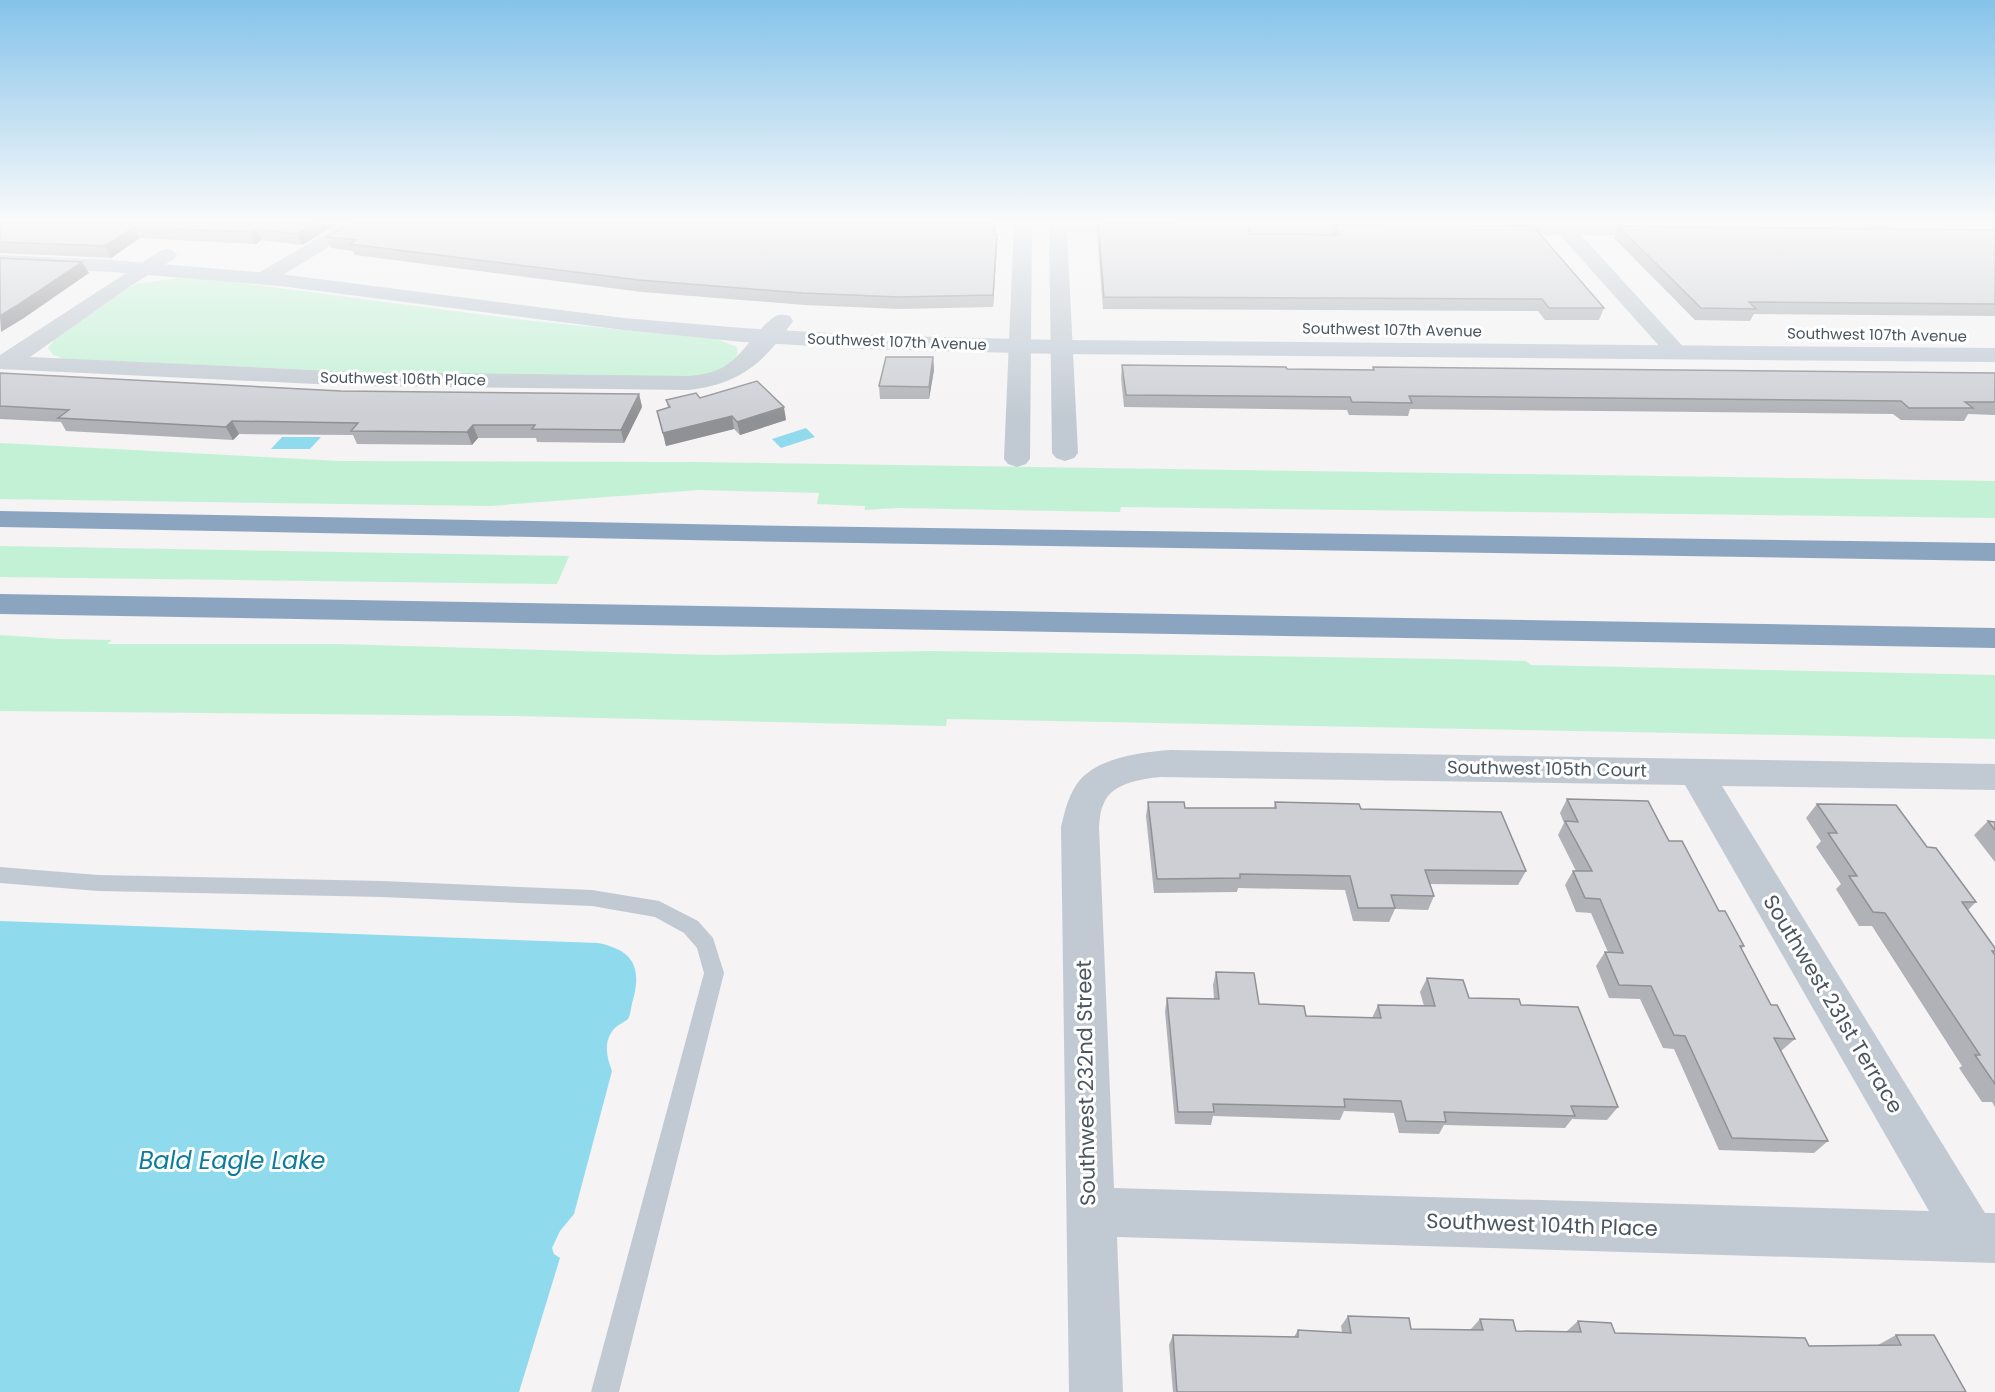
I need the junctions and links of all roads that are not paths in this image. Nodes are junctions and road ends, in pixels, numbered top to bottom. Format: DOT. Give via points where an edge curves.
graph roads {
  1 [pos="116,288"];
  2 [pos="343,288"];
  3 [pos="466,288"];
  4 [pos="1018,288"];
  5 [pos="1059,288"];
  6 [pos="1618,288"];
  7 [pos="774,329"];
  8 [pos="1659,333"];
  9 [pos="1995,336"];
  10 [pos="1020,337"];
  11 [pos="1060,337"];
  12 [pos="1677,352"];
  13 [pos="1995,355"];
  14 [pos="4,362"];
  15 [pos="1065,453"];
  16 [pos="1017,459"];
  17 [pos="0,519"];
  18 [pos="1995,552"];
  19 [pos="0,604"];
  20 [pos="1995,638"];
  21 [pos="1695,771"];
  22 [pos="1995,777"];
  23 [pos="1102,781"];
  24 [pos="0,874"];
  25 [pos="1090,1212"];
  26 [pos="1983,1238"];
  27 [pos="605,1392"];
  28 [pos="1096,1392"];
  1 -- 14 [label="street"];
  2 -- 7 [label="street, Southwest 107th Avenue" via="589,321"];
  3 -- 7 [label="street, Southwest 107th Avenue"];
  4 -- 10 [label="street"];
  5 -- 11 [label="street"];
  6 -- 8 [label="street"];
  7 -- 10 [label="street, Southwest 107th Avenue"];
  7 -- 14 [label="street, Southwest 106th Place" via="735,371 713,380 688,383 357,379"];
  8 -- 9 [label="street, Southwest 107th Avenue"];
  8 -- 11 [label="street, Southwest 107th Avenue"];
  8 -- 12 [label="street"];
  10 -- 11 [label="street, Southwest 107th Avenue"];
  10 -- 16 [label="street"];
  11 -- 12 [label="street, Southwest 107th Avenue"];
  11 -- 15 [label="street"];
  12 -- 13 [label="street, Southwest 107th Avenue"];
  17 -- 18 [label="highway"];
  19 -- 20 [label="highway"];
  21 -- 22 [label="street, Southwest 105th Court"];
  21 -- 23 [label="street, Southwest 105th Court" via="1171,763 1141,766"];
  21 -- 26 [label="street, Southwest 231st Terrace"];
  23 -- 25 [label="street, Southwest 232nd Street" via="1087,798 1080,827"];
  24 -- 27 [label="lane" via="98,883 592,898 659,909 691,927 705,944 714,974"];
  25 -- 26 [label="street, Southwest 104th Place"];
  25 -- 28 [label="street, Southwest 232nd Street"];
}
